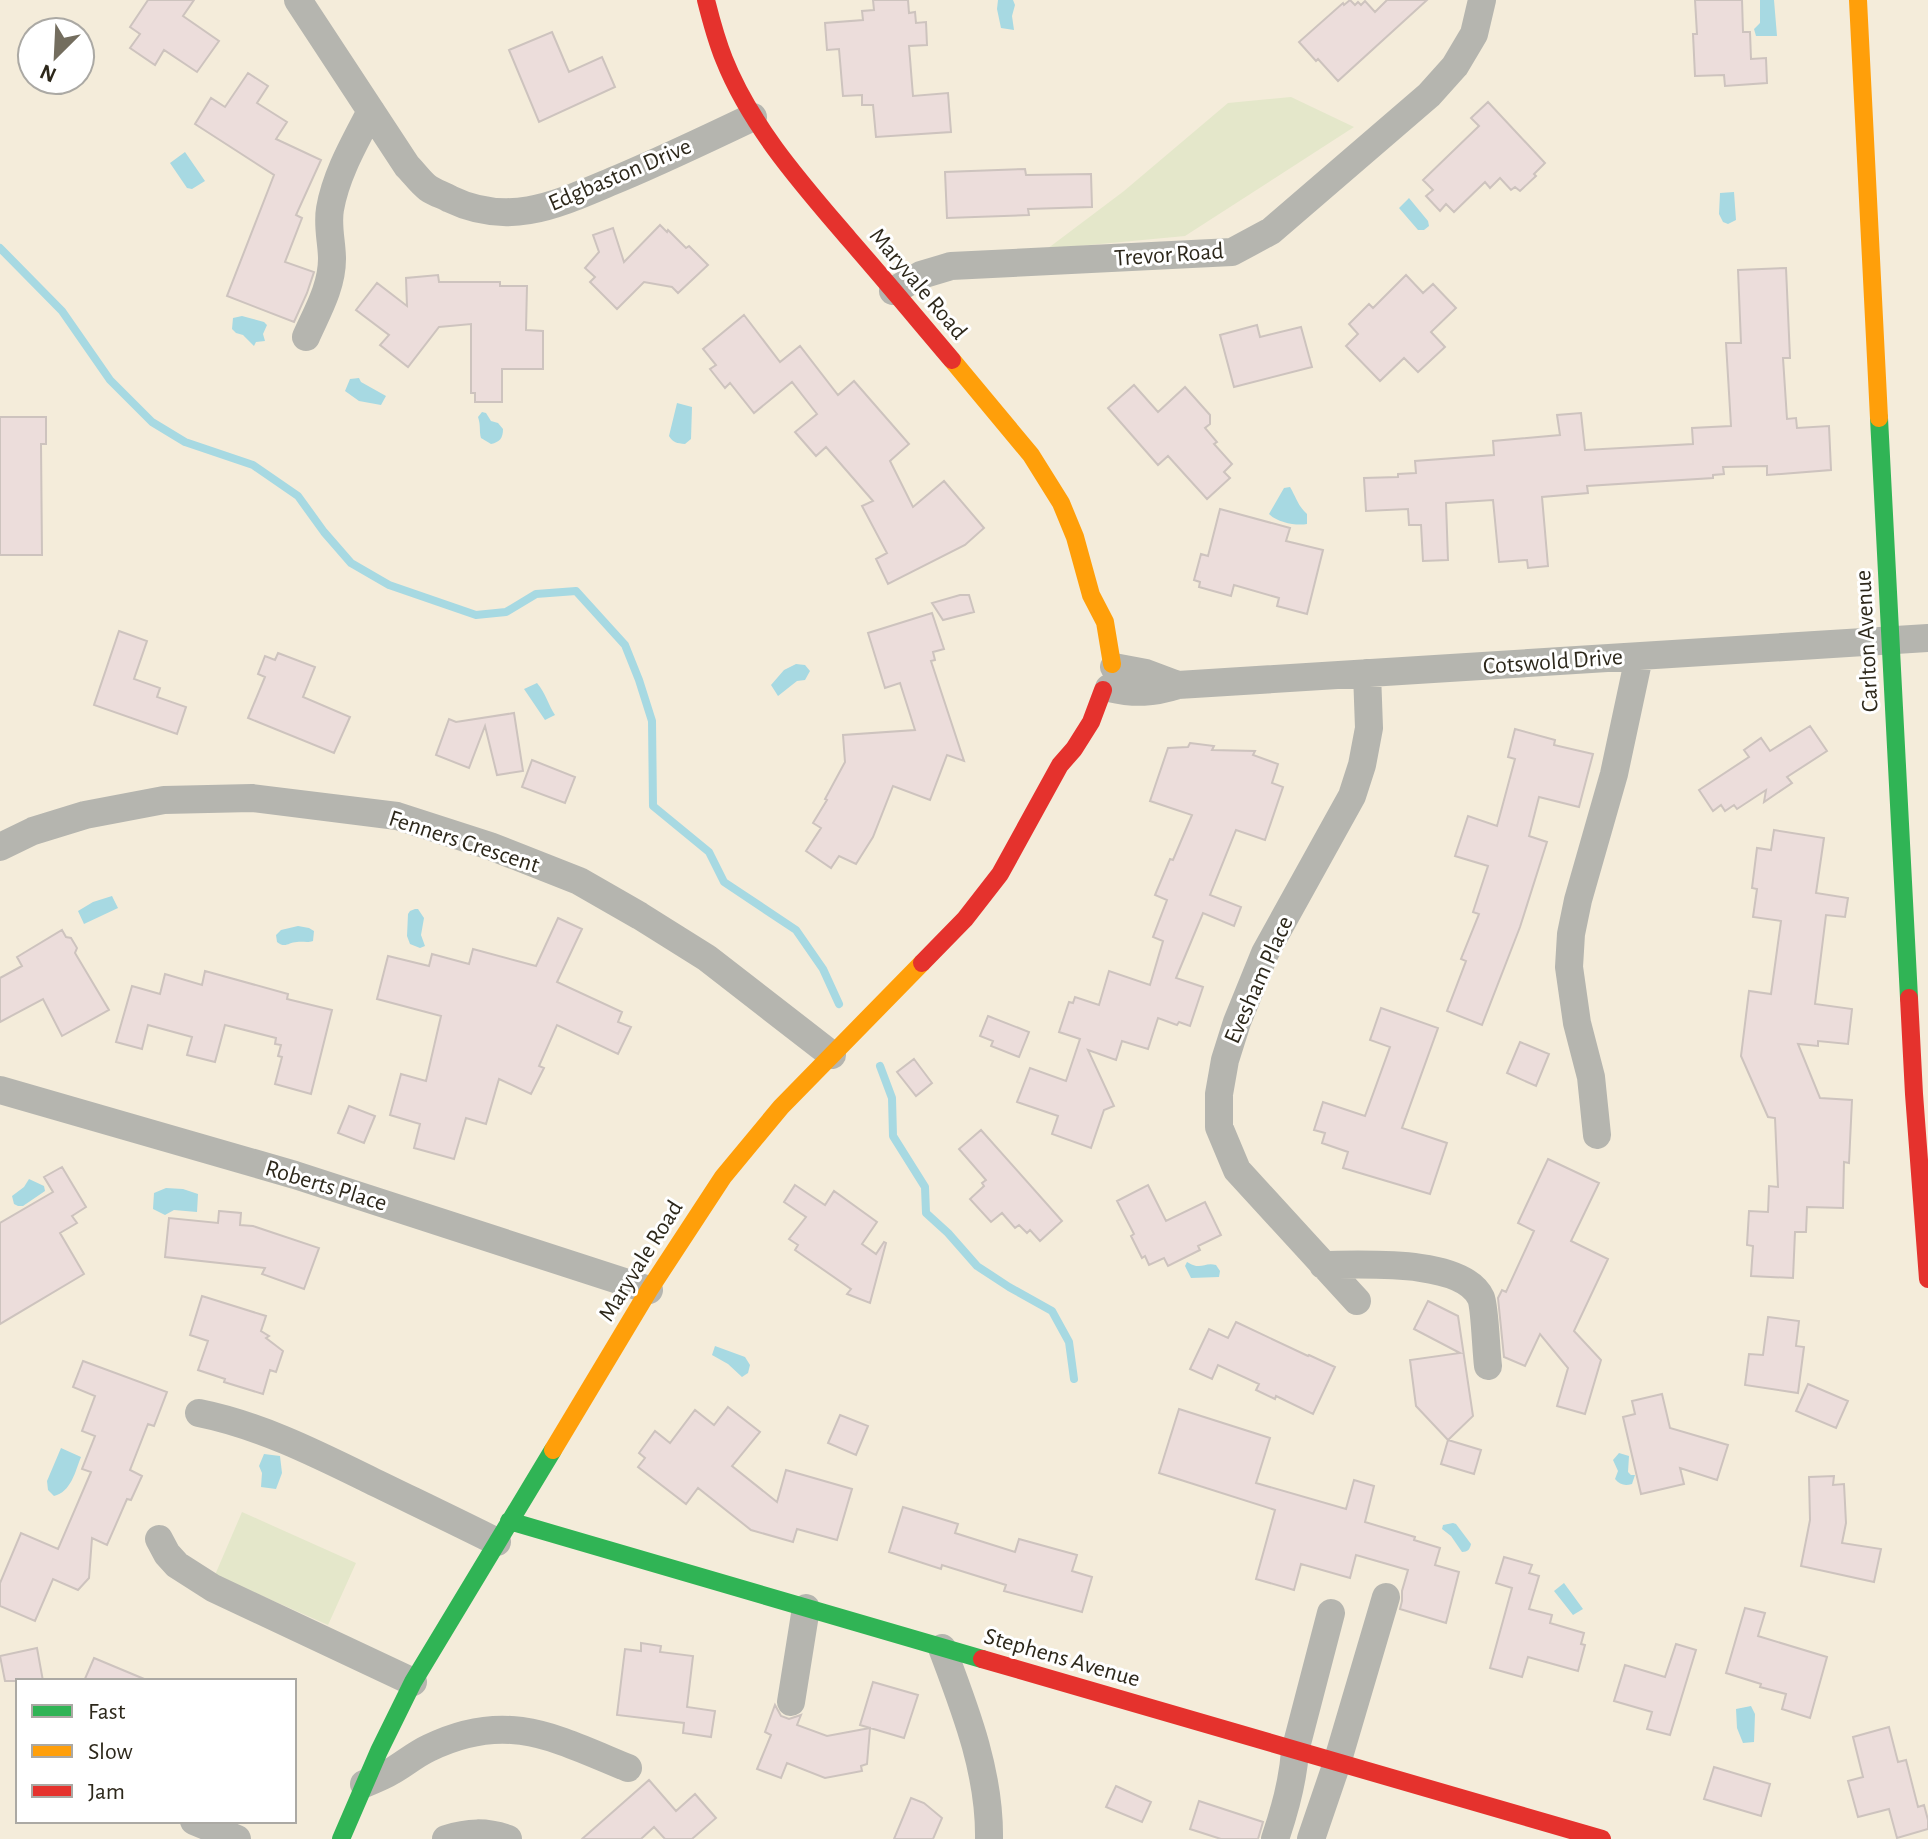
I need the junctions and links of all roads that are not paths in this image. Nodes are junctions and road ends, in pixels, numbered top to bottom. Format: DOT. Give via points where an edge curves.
graph roads {
  1 [pos="298,0"];
  2 [pos="706,0"];
  3 [pos="1482,0"];
  4 [pos="1858,0"];
  5 [pos="371,111"];
  6 [pos="753,117"];
  7 [pos="893,291"];
  8 [pos="306,337"];
  9 [pos="1092,599"];
  10 [pos="1088,622"];
  11 [pos="1928,638"];
  12 [pos="1892,641"];
  13 [pos="1639,657"];
  14 [pos="1367,673"];
  15 [pos="1103,675"];
  16 [pos="1066,729"];
  17 [pos="1060,765"];
  18 [pos="0,847"];
  19 [pos="1918,979"];
  20 [pos="832,1055"];
  21 [pos="0,1090"];
  22 [pos="1597,1135"];
  23 [pos="1323,1265"];
  24 [pos="1928,1279"];
  25 [pos="649,1290"];
  26 [pos="1357,1301"];
  27 [pos="1488,1366"];
  28 [pos="199,1413"];
  29 [pos="503,1532"];
  30 [pos="159,1539"];
  31 [pos="1386,1597"];
  32 [pos="806,1608"];
  33 [pos="1331,1613"];
  34 [pos="942,1648"];
  35 [pos="413,1682"];
  36 [pos="791,1702"];
  37 [pos="1295,1751"];
  38 [pos="1337,1763"];
  39 [pos="628,1768"];
  40 [pos="364,1784"];
  41 [pos="199,1823"];
  42 [pos="237,1839"];
  43 [pos="341,1839"];
  44 [pos="446,1839"];
  45 [pos="508,1839"];
  46 [pos="989,1839"];
  47 [pos="1275,1839"];
  48 [pos="1311,1839"];
  49 [pos="1602,1839"];
  1 -- 5 [label="street, Edgbaston Drive"];
  2 -- 6 [label="street, Maryvale Road" via="727,70"];
  3 -- 7 [label="street, Trevor Road" via="1474,34 1429,95 1271,231 1232,252 951,266"];
  4 -- 12 [label="street, Carlton Avenue"];
  5 -- 6 [label="street, Edgbaston Drive" via="428,188 460,204 511,212 554,205"];
  5 -- 8 [label="street" via="333,195 329,279"];
  6 -- 7 [label="street, Maryvale Road"];
  7 -- 9 [label="street, Maryvale Road" via="1049,481 1071,522"];
  9 -- 10 [label="street, Maryvale Road"];
  9 -- 15 [label="street, Maryvale Road" via="1106,626"];
  11 -- 12 [label="street, Cotswold Drive"];
  12 -- 13 [label="street, Cotswold Drive"];
  12 -- 19 [label="street, Carlton Avenue"];
  13 -- 14 [label="street, Cotswold Drive"];
  13 -- 22 [label="street" via="1571,934 1569,967"];
  14 -- 15 [label="street, Cotswold Drive" via="1178,685 1143,693 1129,693"];
  14 -- 23 [label="street, Evesham Place" via="1369,728 1352,796 1265,953 1237,1022 1219,1094 1219,1127 1237,1170"];
  15 -- 17 [label="street, Maryvale Road" via="1091,722"];
  16 -- 17 [label="street, Maryvale Road"];
  17 -- 20 [label="street, Maryvale Road" via="1007,862 965,919"];
  18 -- 20 [label="street, Fenners Crescent" via="85,815 164,800 252,798 397,816 579,881 707,958"];
  19 -- 24 [label="street, Carlton Avenue" via="1914,1094"];
  20 -- 25 [label="street, Maryvale Road" via="723,1177"];
  21 -- 25 [label="street, Roberts Place" via="295,1175"];
  23 -- 26 [label="street, Evesham Place"];
  23 -- 27 [label="street" via="1416,1267 1471,1285 1481,1299"];
  25 -- 29 [label="street, Maryvale Road"];
  28 -- 29 [label="street" via="278,1437"];
  29 -- 32 [label="street, Stephens Avenue"];
  29 -- 35 [label="street, Maryvale Road"];
  30 -- 35 [label="street" via="177,1565 213,1588"];
  31 -- 38 [label="street"];
  32 -- 34 [label="street, Stephens Avenue"];
  32 -- 36 [label="street"];
  33 -- 37 [label="street"];
  34 -- 37 [label="street, Stephens Avenue"];
  34 -- 46 [label="street" via="977,1750"];
  35 -- 40 [label="street, Maryvale Road"];
  37 -- 38 [label="street, Stephens Avenue"];
  37 -- 47 [label="street"];
  38 -- 48 [label="street"];
  38 -- 49 [label="street, Stephens Avenue"];
  39 -- 40 [label="street" via="558,1739 501,1730 459,1735"];
  40 -- 43 [label="street, Maryvale Road"];
  41 -- 42 [label="street"];
  44 -- 45 [label="street" via="478,1832"];
}
